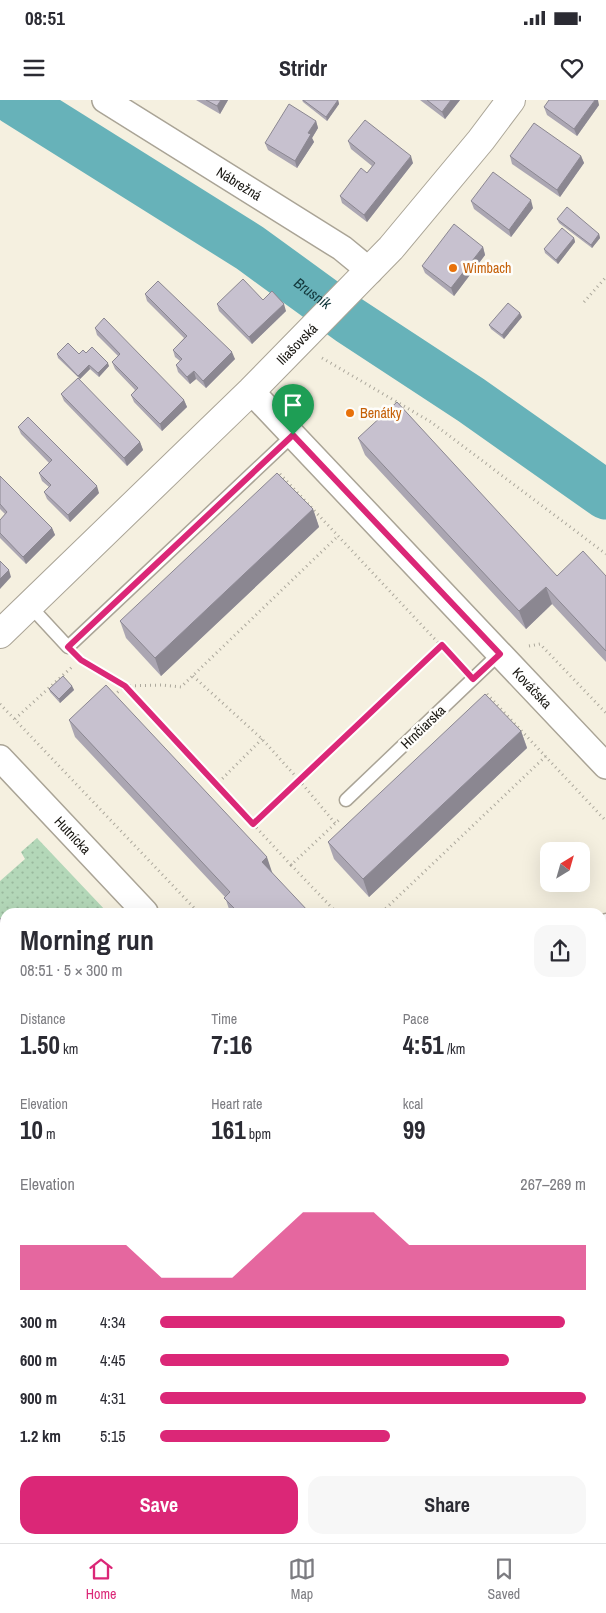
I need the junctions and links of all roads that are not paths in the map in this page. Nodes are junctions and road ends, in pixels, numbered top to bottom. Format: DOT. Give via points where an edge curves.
graph roads {
  1 [pos="105,100"];
  2 [pos="511,100"];
  3 [pos="363,277"];
  4 [pos="251,391"];
  5 [pos="293,435"];
  6 [pos="30,606"];
  7 [pos="0,634"];
  8 [pos="500,654"];
  9 [pos="606,766"];
  10 [pos="3,767"];
  11 [pos="346,800"];
  12 [pos="141,908"];
  1 -- 3 [label="street, Nábrežná" via="342,248"];
  2 -- 3 [label="street, Iliašovská" via="391,248"];
  3 -- 4 [label="street, Iliašovská" via="311,344"];
  4 -- 5 [label="street, Kováčska"];
  4 -- 6 [label="street, Iliašovská"];
  5 -- 6 [label="lane" via="68,647"];
  5 -- 8 [label="street, Kováčska"];
  6 -- 7 [label="street, Iliašovská"];
  8 -- 9 [label="street, Kováčska"];
  8 -- 11 [label="lane, Hrnčiarska"];
  10 -- 12 [label="street, Hutnícka"];
}
